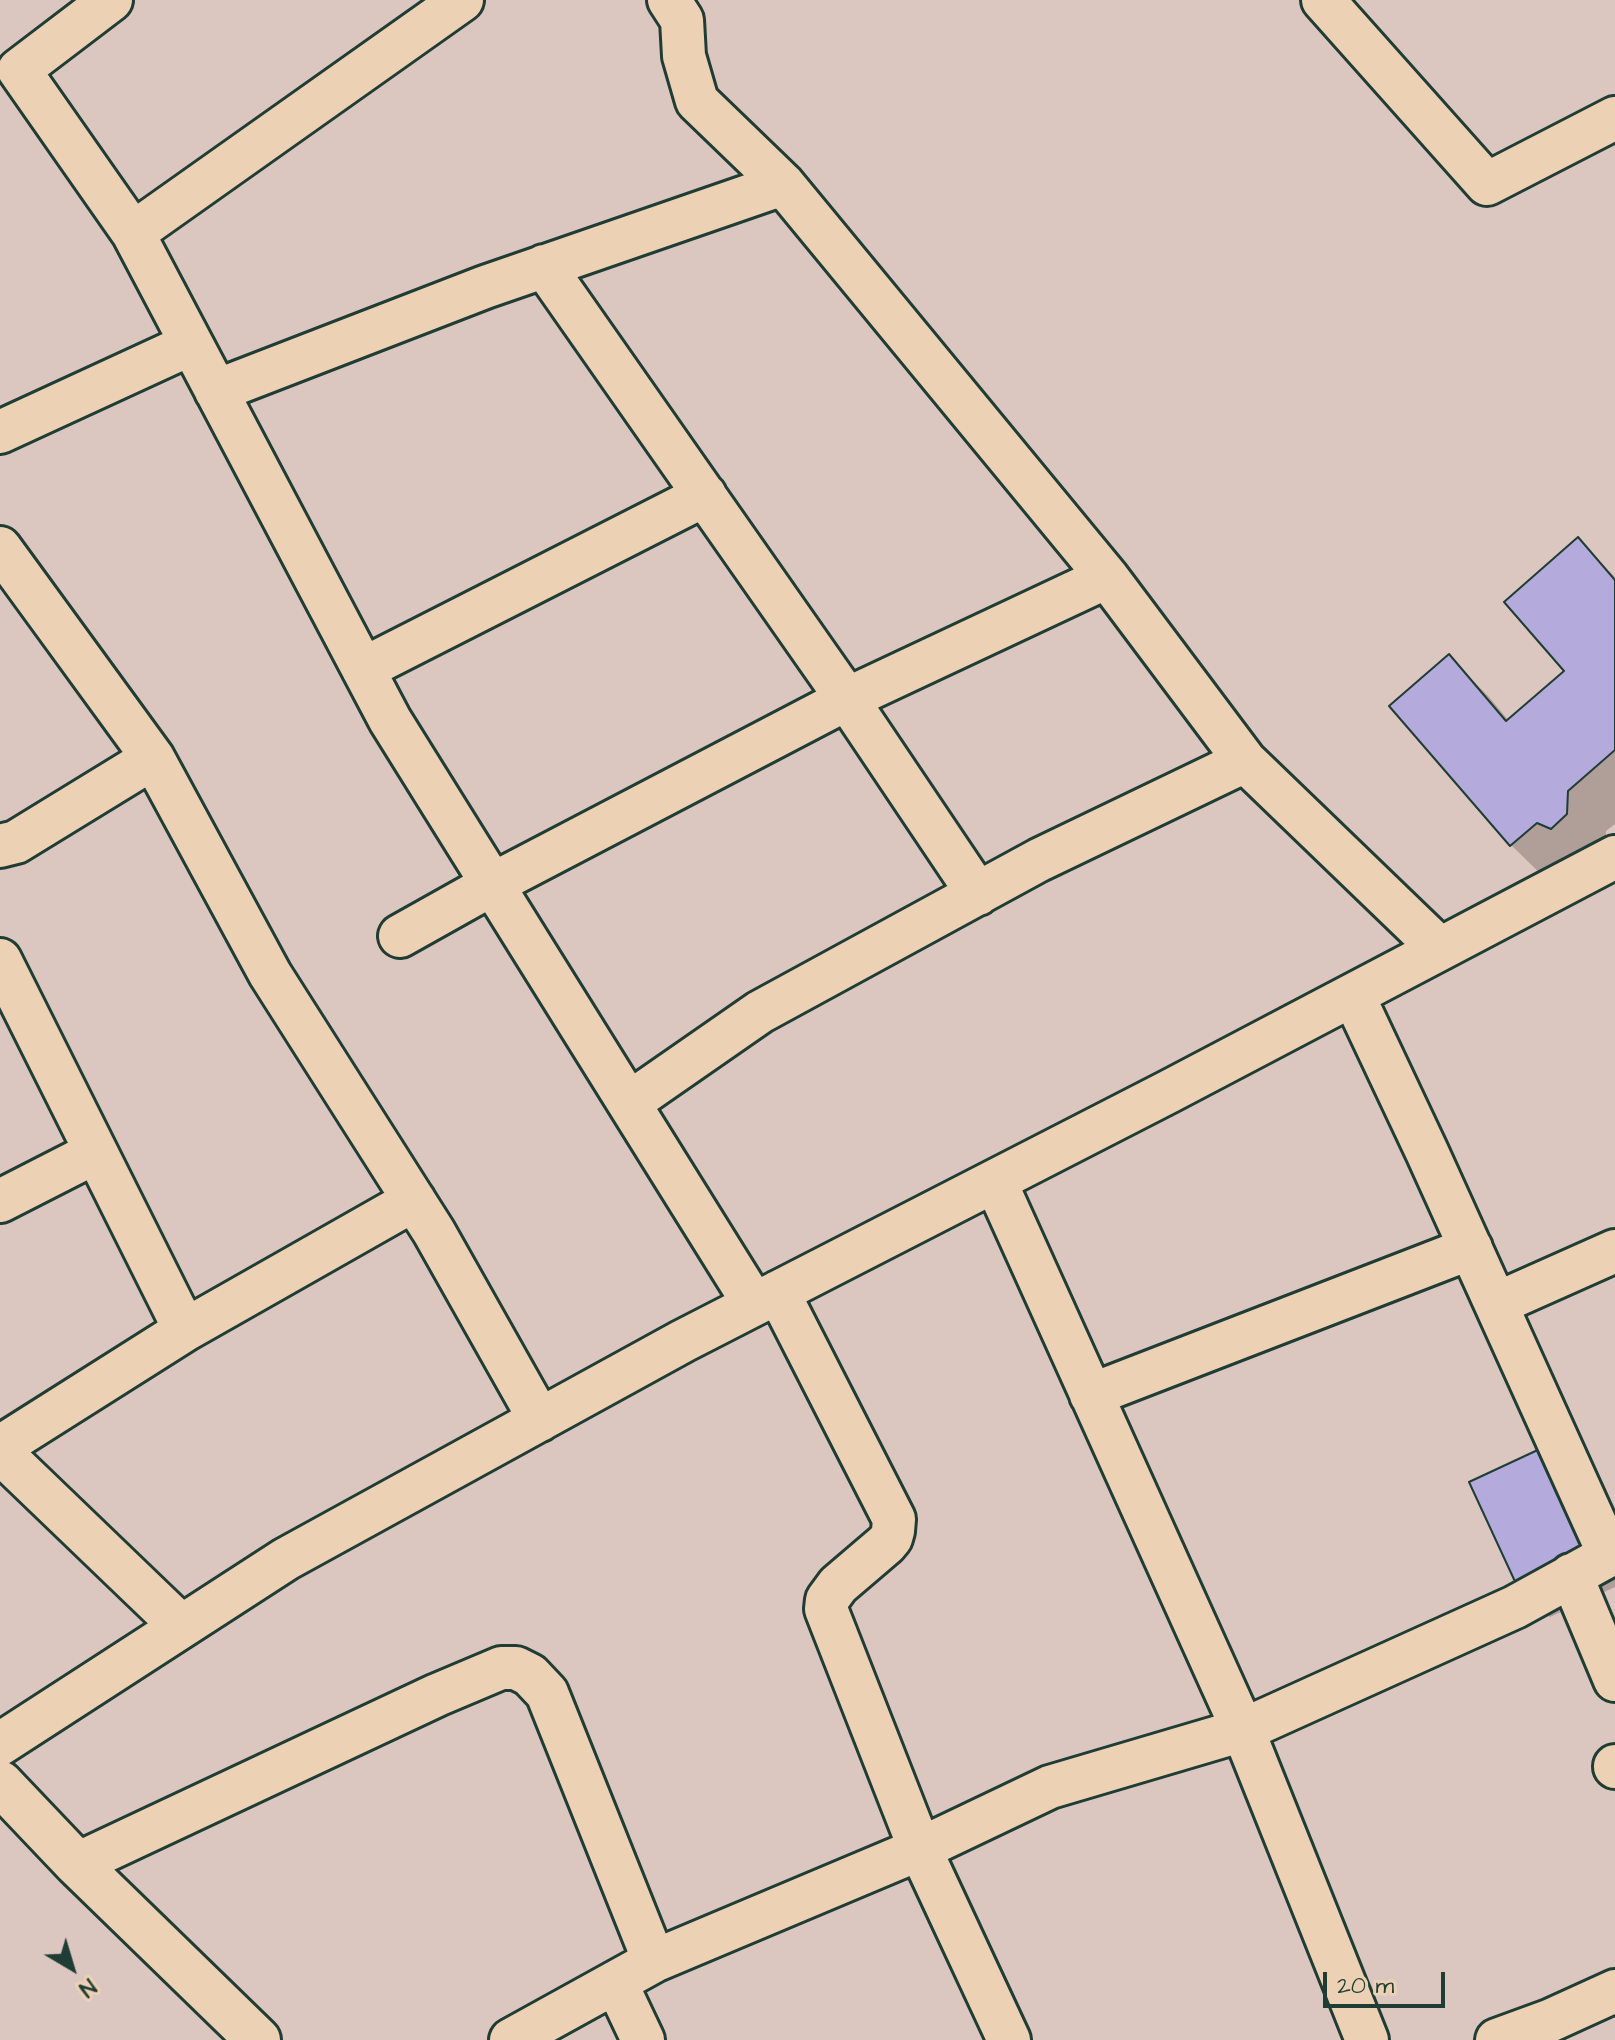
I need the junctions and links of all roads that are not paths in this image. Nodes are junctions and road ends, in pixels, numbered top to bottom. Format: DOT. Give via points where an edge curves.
graph roads {
  1 [pos="111,0"];
  2 [pos="462,0"];
  3 [pos="669,0"];
  4 [pos="1323,0"];
  5 [pos="1615,118"];
  6 [pos="783,184"];
  7 [pos="133,233"];
  8 [pos="544,266"];
  9 [pos="191,344"];
  10 [pos="216,391"];
  11 [pos="0,432"];
  12 [pos="705,495"];
  13 [pos="0,548"];
  14 [pos="1107,577"];
  15 [pos="363,669"];
  16 [pos="847,699"];
  17 [pos="153,758"];
  18 [pos="1245,761"];
  19 [pos="0,846"];
  20 [pos="1615,857"];
  21 [pos="491,885"];
  22 [pos="978,894"];
  23 [pos="400,936"];
  24 [pos="1440,949"];
  25 [pos="0,960"];
  26 [pos="1353,995"];
  27 [pos="12,1014"];
  28 [pos="629,1103"];
  29 [pos="96,1152"];
  30 [pos="995,1181"];
  31 [pos="414,1200"];
  32 [pos="0,1201"];
  33 [pos="1471,1248"];
  34 [pos="1615,1251"];
  35 [pos="766,1298"];
  36 [pos="1496,1304"];
  37 [pos="185,1330"];
  38 [pos="1091,1395"];
  39 [pos="540,1420"];
  40 [pos="0,1449"];
  41 [pos="1612,1553"];
  42 [pos="1571,1575"];
  43 [pos="181,1626"];
  44 [pos="1615,1680"];
  45 [pos="1243,1730"];
  46 [pos="0,1744"];
  47 [pos="0,1783"];
  48 [pos="920,1849"];
  49 [pos="77,1864"];
  50 [pos="654,1961"];
  51 [pos="616,1983"];
  52 [pos="1615,1991"];
  53 [pos="1553,2031"];
  54 [pos="258,2040"];
  55 [pos="511,2040"];
  56 [pos="643,2040"];
  57 [pos="1009,2040"];
  58 [pos="1367,2040"];
  59 [pos="1497,2040"];
  1 -- 7 [label="street" via="19,70"];
  2 -- 7 [label="street"];
  3 -- 6 [label="street" via="682,20 684,56 697,101"];
  4 -- 5 [label="street" via="1487,184"];
  6 -- 8 [label="street"];
  6 -- 14 [label="street"];
  7 -- 9 [label="street"];
  8 -- 10 [label="street"];
  8 -- 12 [label="street"];
  9 -- 10 [label="street"];
  9 -- 11 [label="street"];
  10 -- 15 [label="street"];
  12 -- 15 [label="street"];
  12 -- 16 [label="street"];
  13 -- 17 [label="street"];
  14 -- 16 [label="street"];
  14 -- 18 [label="street"];
  15 -- 21 [label="street"];
  16 -- 21 [label="street"];
  16 -- 22 [label="street"];
  17 -- 19 [label="street" via="16,842"];
  17 -- 31 [label="street" via="270,974"];
  18 -- 22 [label="street"];
  18 -- 24 [label="street"];
  20 -- 24 [label="street"];
  21 -- 23 [label="street"];
  21 -- 28 [label="street"];
  22 -- 28 [label="street" via="760,1012"];
  24 -- 26 [label="street"];
  25 -- 27 [label="street"];
  26 -- 30 [label="street"];
  26 -- 33 [label="street"];
  27 -- 29 [label="street"];
  28 -- 35 [label="street"];
  29 -- 32 [label="street"];
  29 -- 37 [label="street"];
  30 -- 35 [label="street"];
  30 -- 38 [label="street"];
  31 -- 37 [label="street"];
  31 -- 39 [label="street"];
  33 -- 36 [label="street"];
  33 -- 38 [label="street"];
  34 -- 36 [label="street"];
  35 -- 39 [label="street"];
  35 -- 48 [label="street" via="894,1519 891,1538 838,1585 826,1609"];
  36 -- 41 [label="street"];
  37 -- 40 [label="street"];
  38 -- 45 [label="street"];
  39 -- 43 [label="street" via="286,1559"];
  40 -- 43 [label="street"];
  41 -- 42 [label="street"];
  42 -- 44 [label="street"];
  42 -- 45 [label="street" via="1515,1607"];
  43 -- 46 [label="street"];
  45 -- 48 [label="street" via="1050,1787"];
  45 -- 58 [label="street"];
  47 -- 49 [label="street"];
  48 -- 50 [label="street"];
  48 -- 57 [label="street"];
  49 -- 50 [label="street" via="437,1695 501,1668 516,1668 547,1693"];
  49 -- 54 [label="street"];
  50 -- 51 [label="street"];
  51 -- 55 [label="street"];
  51 -- 56 [label="street"];
  52 -- 53 [label="street"];
  53 -- 59 [label="street"];
}
